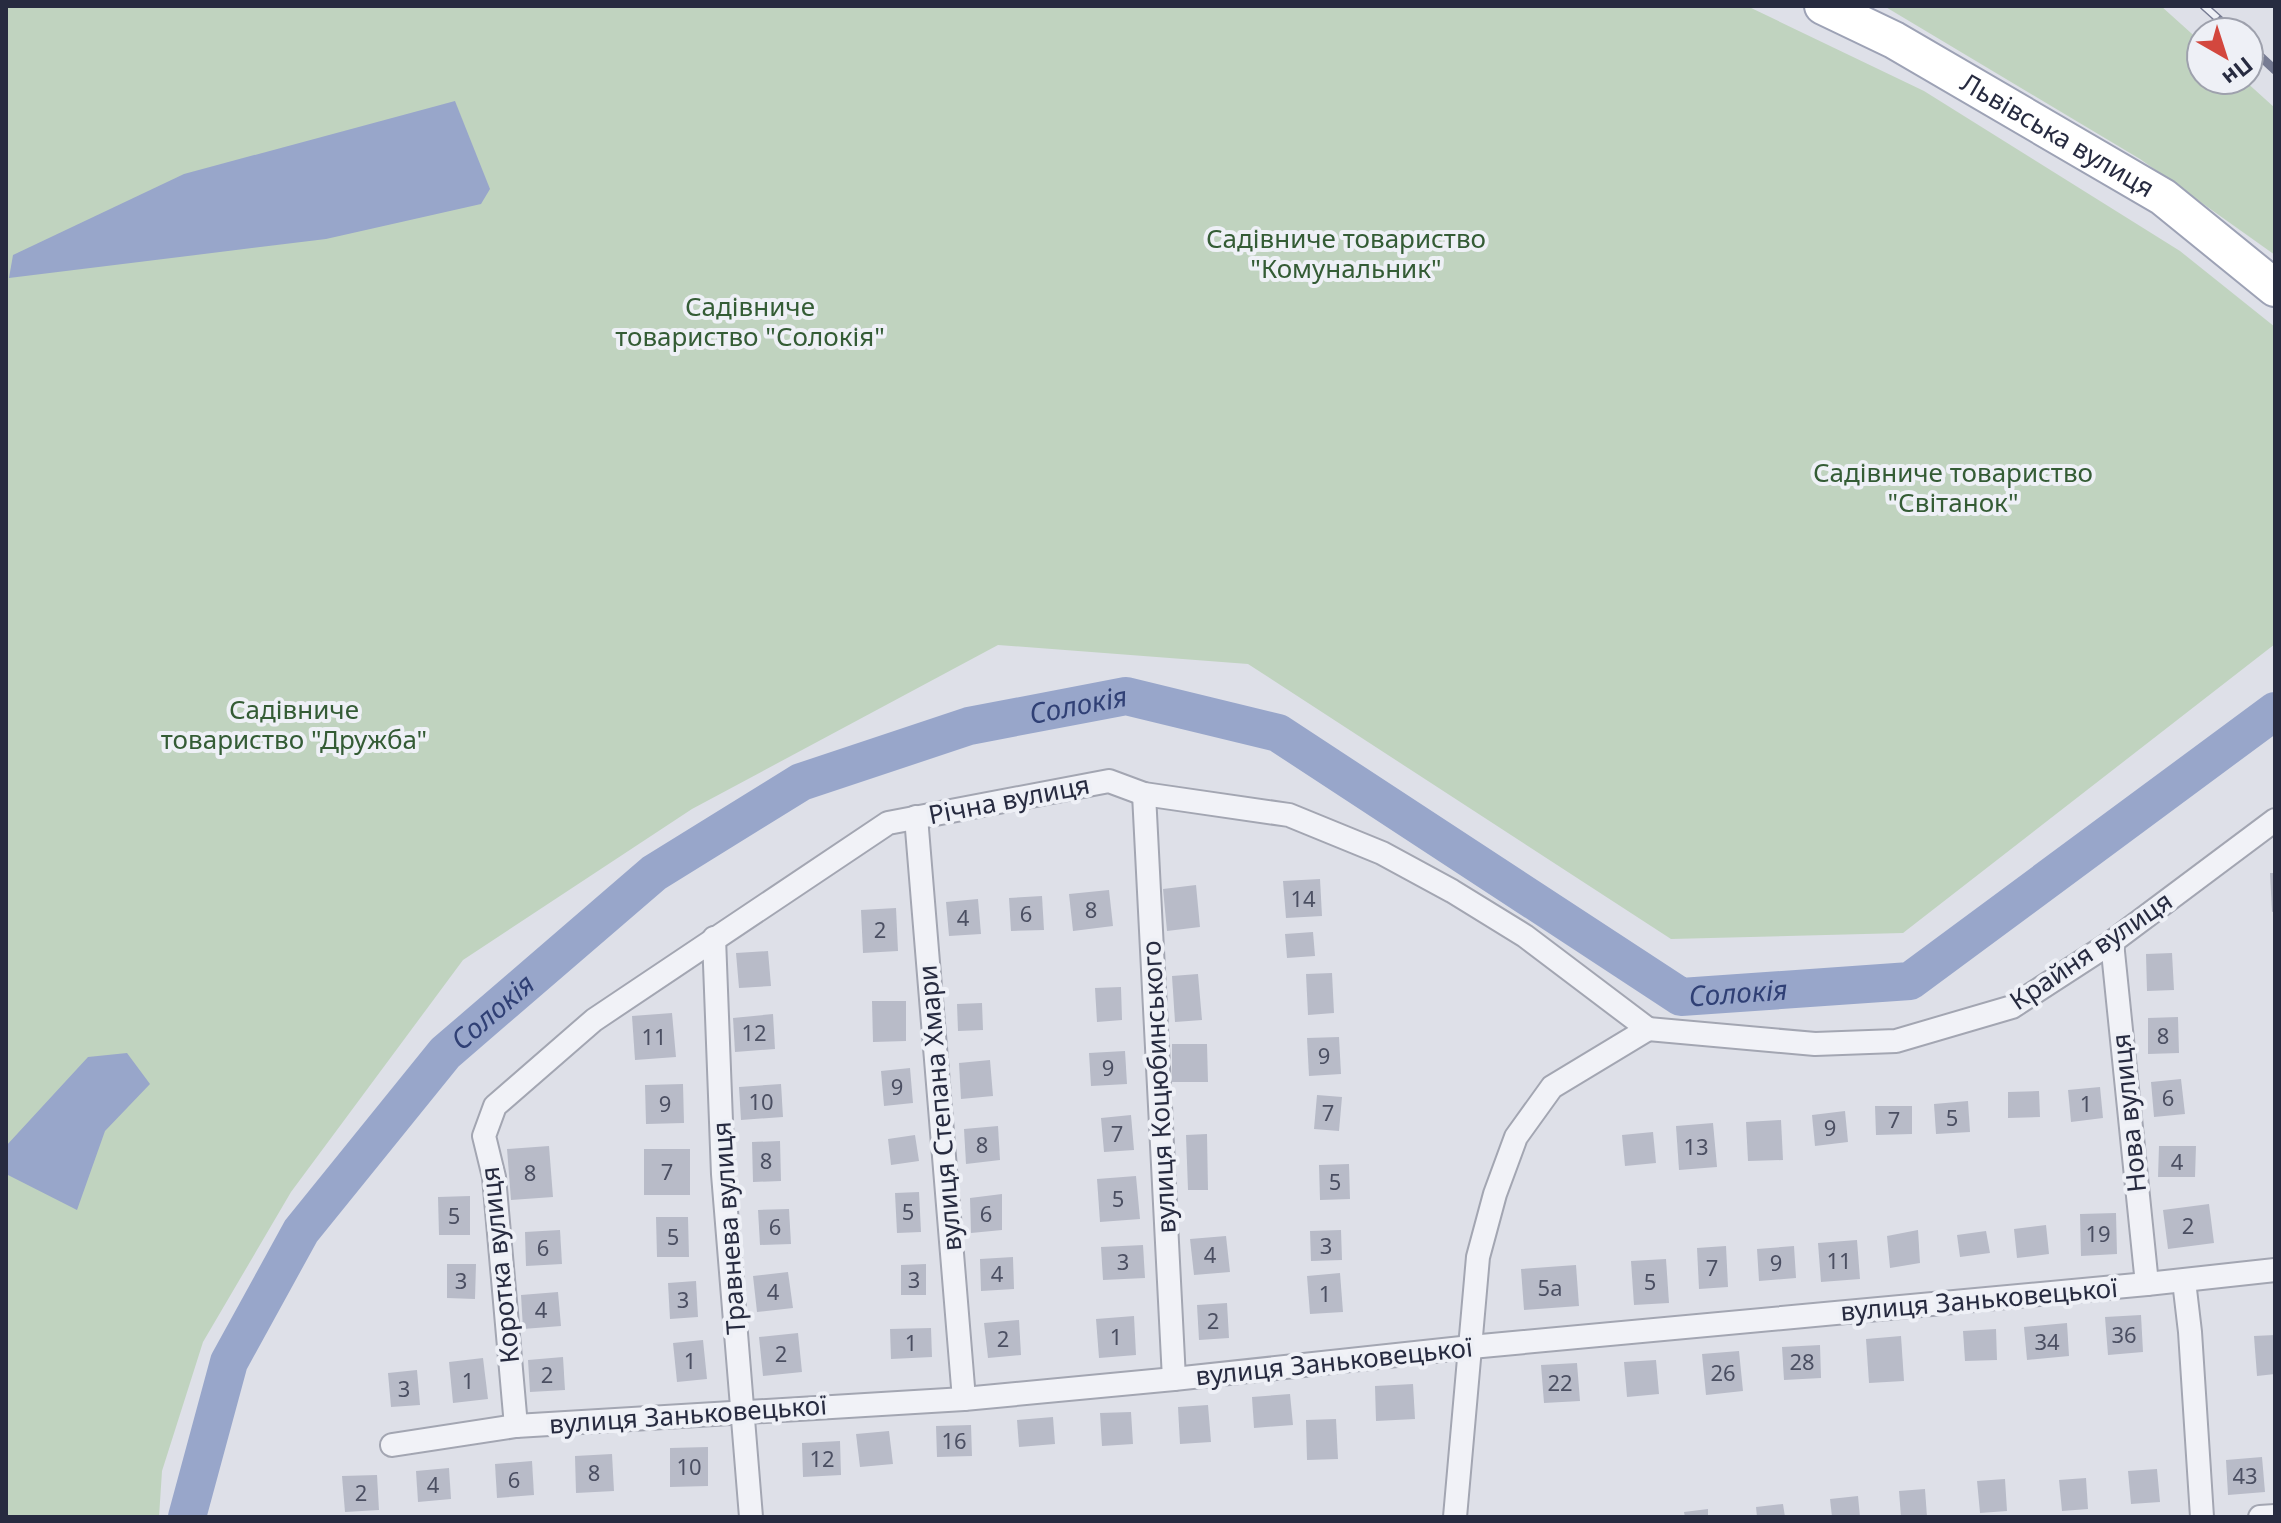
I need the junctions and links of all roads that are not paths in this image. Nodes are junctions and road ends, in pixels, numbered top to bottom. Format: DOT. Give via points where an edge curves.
graph roads {
  1 [pos="1823,6"];
  2 [pos="2275,288"];
  3 [pos="1144,794"];
  4 [pos="916,817"];
  5 [pos="2275,820"];
  6 [pos="714,938"];
  7 [pos="2112,942"];
  8 [pos="1648,1029"];
  9 [pos="495,1106"];
  10 [pos="2275,1270"];
  11 [pos="2184,1281"];
  12 [pos="2147,1284"];
  13 [pos="1471,1347"];
  14 [pos="1174,1379"];
  15 [pos="964,1399"];
  16 [pos="741,1412"];
  17 [pos="516,1426"];
  18 [pos="392,1445"];
  19 [pos="2275,1516"];
  20 [pos="751,1517"];
  21 [pos="1455,1517"];
  22 [pos="2202,1517"];
  23 [pos="2260,1517"];
  1 -- 2 [label="main road, Львівська вулиця" via="1894,40 2163,197"];
  3 -- 4 [label="street, Річна вулиця" via="1109,781"];
  3 -- 8 [label="street, Річна вулиця" via="1289,815 1382,853 1525,936"];
  3 -- 14 [label="street, вулиця Коцюбинського"];
  4 -- 6 [label="street, Річна вулиця" via="888,823"];
  4 -- 15 [label="street, вулиця Степана Хмари"];
  5 -- 7 [label="street, Крайня вулиця"];
  6 -- 9 [label="street, Річна вулиця" via="594,1020"];
  6 -- 16 [label="street, Травнева вулиця" via="723,1174"];
  7 -- 8 [label="street, Крайня вулиця" via="2012,1007 1896,1041 1815,1044"];
  7 -- 12 [label="street, Нова вулиця"];
  8 -- 13 [label="street" via="1552,1087 1516,1137 1478,1257"];
  9 -- 17 [label="street, Коротка вулиця" via="484,1136 494,1177"];
  10 -- 11 [label="street, вулиця Заньковецької"];
  11 -- 12 [label="street, вулиця Заньковецької"];
  11 -- 22 [label="street"];
  12 -- 13 [label="street, вулиця Заньковецької"];
  13 -- 14 [label="street, вулиця Заньковецької"];
  13 -- 21 [label="street"];
  14 -- 15 [label="street, вулиця Заньковецької"];
  15 -- 16 [label="street, вулиця Заньковецької"];
  16 -- 17 [label="street, вулиця Заньковецької"];
  16 -- 20 [label="street, Травнева вулиця"];
  17 -- 18 [label="street, вулиця Заньковецької"];
  19 -- 23 [label="street"];
}
